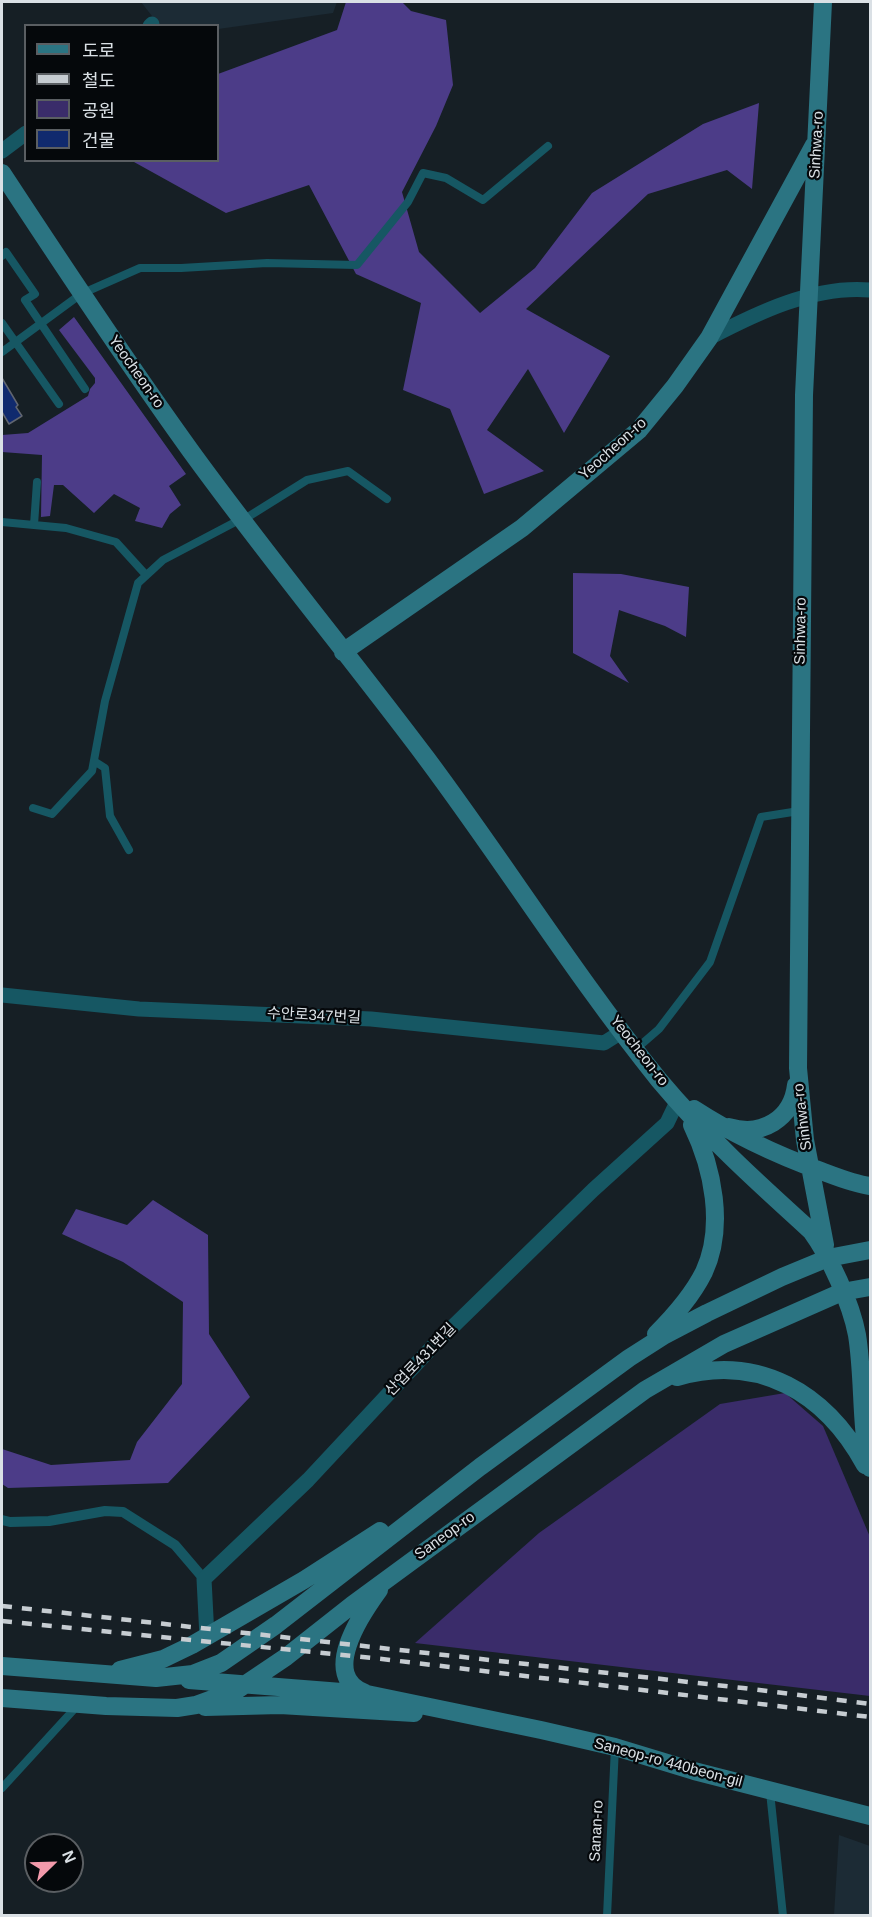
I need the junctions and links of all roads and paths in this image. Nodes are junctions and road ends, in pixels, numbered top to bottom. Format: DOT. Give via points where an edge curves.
graph roads {
  1 [pos="823,2"];
  2 [pos="24,134"];
  3 [pos="817,139"];
  4 [pos="548,146"];
  5 [pos="2,151"];
  6 [pos="2,173"];
  7 [pos="3,251"];
  8 [pos="870,290"];
  9 [pos="81,294"];
  10 [pos="809,296"];
  11 [pos="2,323"];
  12 [pos="41,323"];
  13 [pos="708,338"];
  14 [pos="15,342"];
  15 [pos="2,352"];
  16 [pos="85,389"];
  17 [pos="60,404"];
  18 [pos="37,482"];
  19 [pos="387,500"];
  20 [pos="243,519"];
  21 [pos="2,522"];
  22 [pos="34,525"];
  23 [pos="146,575"];
  24 [pos="343,652"];
  25 [pos="94,761"];
  26 [pos="33,808"];
  27 [pos="799,811"];
  28 [pos="129,850"];
  29 [pos="2,995"];
  30 [pos="623,1031"];
  31 [pos="636,1049"];
  32 [pos="798,1068"];
  33 [pos="660,1080"];
  34 [pos="678,1100"];
  35 [pos="715,1123"];
  36 [pos="809,1167"];
  37 [pos="870,1186"];
  38 [pos="870,1241"];
  39 [pos="870,1250"];
  40 [pos="828,1258"];
  41 [pos="870,1280"];
  42 [pos="870,1287"];
  43 [pos="842,1292"];
  44 [pos="629,1358"];
  45 [pos="645,1390"];
  46 [pos="480,1467"];
  47 [pos="870,1468"];
  48 [pos="870,1475"];
  49 [pos="2,1520"];
  50 [pos="388,1578"];
  51 [pos="204,1579"];
  52 [pos="276,1625"];
  53 [pos="207,1637"];
  54 [pos="2,1666"];
  55 [pos="84,1673"];
  56 [pos="156,1678"];
  57 [pos="249,1683"];
  58 [pos="367,1694"];
  59 [pos="2,1698"];
  60 [pos="79,1704"];
  61 [pos="280,1705"];
  62 [pos="177,1708"];
  63 [pos="464,1714"];
  64 [pos="615,1748"];
  65 [pos="2,1788"];
  66 [pos="770,1790"];
  67 [pos="870,1816"];
  68 [pos="607,1916"];
  69 [pos="783,1916"];
  1 -- 3 [label="main road, Sinhwa-ro"];
  2 -- 5 [label="street"];
  3 -- 10 [label="main road, Sinhwa-ro"];
  3 -- 13 [label="main road, Yeocheon-ro"];
  4 -- 9 [label="lane" via="483,201 446,178 423,173 408,202 357,265 267,263 140,268"];
  6 -- 9 [label="main road, Yeocheon-ro"];
  7 -- 12 [label="lane" via="35,294 25,300"];
  8 -- 10 [label="street" via="854,288"];
  9 -- 12 [label="lane"];
  9 -- 20 [label="main road, Yeocheon-ro" via="191,452"];
  10 -- 13 [label="street" via="750,316"];
  10 -- 27 [label="main road, Sinhwa-ro" via="804,395"];
  11 -- 14 [label="lane"];
  12 -- 14 [label="lane"];
  12 -- 16 [label="lane"];
  13 -- 24 [label="main road, Yeocheon-ro" via="639,430 522,528"];
  14 -- 15 [label="lane"];
  14 -- 17 [label="lane"];
  18 -- 22 [label="lane"];
  19 -- 20 [label="lane" via="348,471 307,480"];
  20 -- 23 [label="lane" via="163,560"];
  20 -- 24 [label="main road, Yeocheon-ro"];
  21 -- 22 [label="lane"];
  22 -- 23 [label="lane" via="66,528 116,542"];
  23 -- 25 [label="lane" via="135,593 105,701"];
  24 -- 30 [label="main road, Yeocheon-ro" via="427,759"];
  25 -- 26 [label="lane" via="92,771 52,814"];
  25 -- 28 [label="lane" via="105,768 110,816"];
  27 -- 31 [label="lane" via="761,817 710,962 659,1029"];
  27 -- 32 [label="main road, Sinhwa-ro"];
  29 -- 30 [label="street, 수안로347번길" via="140,1009 371,1019 604,1043"];
  30 -- 31 [label="main road, Yeocheon-ro"];
  31 -- 33 [label="main road, Yeocheon-ro"];
  32 -- 35 [label="main road" via="791,1104 778,1120 746,1129"];
  32 -- 36 [label="main road, Sinhwa-ro"];
  33 -- 34 [label="main road, Yeocheon-ro"];
  33 -- 35 [label="main road"];
  34 -- 40 [label="main road, Yeocheon-ro" via="732,1159 811,1231"];
  34 -- 44 [label="main road" via="703,1147 710,1174 714,1200 711,1250 704,1271 678,1311"];
  34 -- 51 [label="street, 산업로431번길" via="667,1123 476,1304 308,1480"];
  35 -- 36 [label="main road"];
  36 -- 37 [label="main road"];
  36 -- 40 [label="main road, Sinhwa-ro"];
  38 -- 40 [label="main road"];
  39 -- 40 [label="main road"];
  40 -- 43 [label="main road, Yeocheon-ro"];
  40 -- 44 [label="main road" via="707,1313"];
  41 -- 43 [label="main road"];
  42 -- 43 [label="main road, Saneop-ro"];
  43 -- 45 [label="main road, Saneop-ro" via="724,1344"];
  43 -- 47 [label="main road, Yeocheon-ro" via="857,1336"];
  44 -- 46 [label="main road"];
  45 -- 48 [label="main road" via="669,1379 711,1370 749,1371 778,1379 804,1395 836,1424"];
  45 -- 50 [label="main road, Saneop-ro"];
  46 -- 52 [label="main road"];
  46 -- 53 [label="main road"];
  49 -- 51 [label="street" via="50,1521 105,1511 123,1512 175,1545"];
  50 -- 57 [label="main road, Saneop-ro"];
  50 -- 58 [label="main road" via="356,1626 344,1660 347,1681"];
  51 -- 53 [label="street"];
  52 -- 56 [label="main road" via="208,1669"];
  52 -- 57 [label="main road" via="245,1658 243,1671"];
  53 -- 55 [label="main road" via="141,1665"];
  54 -- 55 [label="main road"];
  55 -- 56 [label="main road"];
  56 -- 57 [label="main road, Saneop-ro 440beon-gil"];
  57 -- 58 [label="main road, Saneop-ro 440beon-gil"];
  57 -- 61 [label="main road" via="263,1697"];
  57 -- 62 [label="main road, Saneop-ro" via="215,1699"];
  58 -- 63 [label="main road, Saneop-ro 440beon-gil"];
  59 -- 60 [label="main road, Saneop-ro"];
  60 -- 62 [label="main road, Saneop-ro"];
  60 -- 65 [label="lane"];
  61 -- 62 [label="main road, Saneop-ro 440beon-gil"];
  61 -- 63 [label="main road, Saneop-ro 440beon-gil"];
  63 -- 64 [label="main road, Saneop-ro 440beon-gil"];
  64 -- 66 [label="main road, Saneop-ro 440beon-gil"];
  64 -- 68 [label="lane, Sanan-ro"];
  66 -- 67 [label="main road, Saneop-ro 440beon-gil"];
  66 -- 69 [label="lane"];
}
